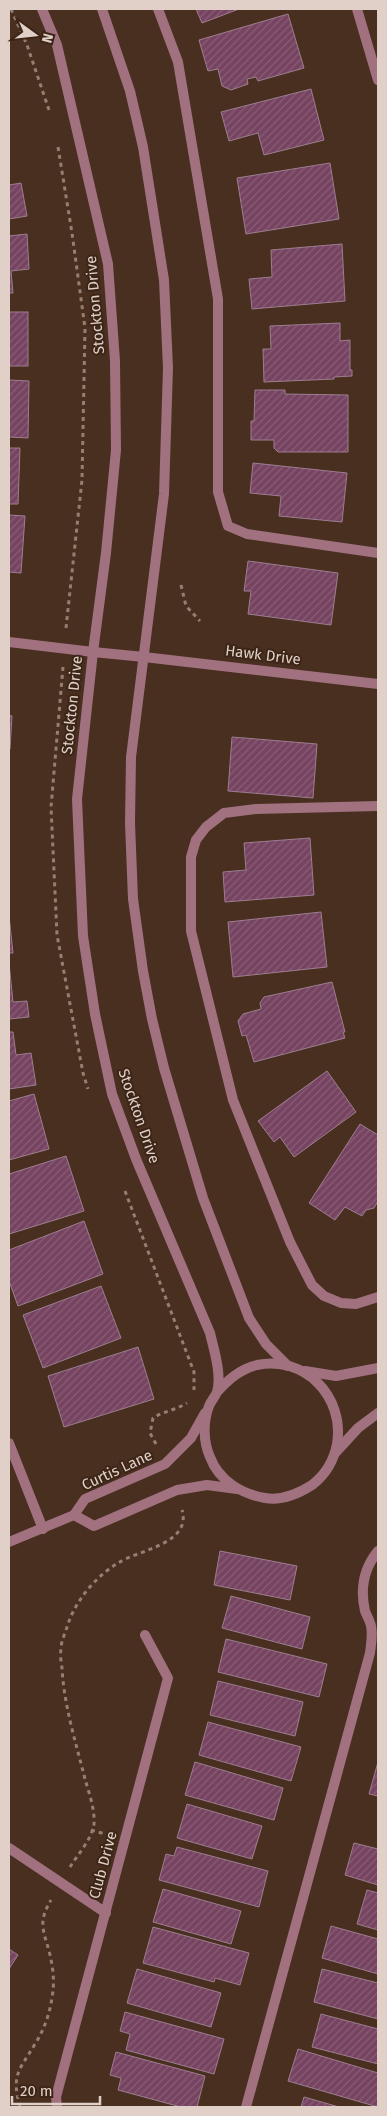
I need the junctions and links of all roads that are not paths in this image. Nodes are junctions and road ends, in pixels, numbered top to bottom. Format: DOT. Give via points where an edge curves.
graph roads {
  1 [pos="42,9"];
  2 [pos="102,9"];
  3 [pos="158,9"];
  4 [pos="357,9"];
  5 [pos="378,80"];
  6 [pos="378,553"];
  7 [pos="9,642"];
  8 [pos="93,652"];
  9 [pos="144,657"];
  10 [pos="378,684"];
  11 [pos="378,806"];
  12 [pos="378,1297"];
  13 [pos="288,1366"];
  14 [pos="378,1368"];
  15 [pos="301,1370"];
  16 [pos="217,1392"];
  17 [pos="209,1406"];
  18 [pos="378,1413"];
  19 [pos="9,1443"];
  20 [pos="335,1452"];
  21 [pos="237,1489"];
  22 [pos="74,1515"];
  23 [pos="43,1529"];
  24 [pos="9,1542"];
  25 [pos="378,1551"];
  26 [pos="145,1635"];
  27 [pos="9,1848"];
  28 [pos="106,1913"];
  29 [pos="57,2107"];
  30 [pos="246,2107"];
  1 -- 8 [label="street, Stockton Drive" via="57,45 108,264 115,361 116,450"];
  2 -- 9 [label="street" via="130,91 143,147 164,280 168,368 166,458"];
  3 -- 6 [label="street" via="178,62 218,299 218,492 228,526 247,534"];
  4 -- 5 [label="street"];
  7 -- 8 [label="street"];
  8 -- 9 [label="street, Hawk Drive"];
  8 -- 16 [label="street, Stockton Drive" via="77,799 83,936 95,1014 116,1104 210,1332 218,1362"];
  9 -- 10 [label="street, Hawk Drive"];
  9 -- 13 [label="street" via="131,756 130,823 133,899 152,1019 200,1189 250,1318 266,1344"];
  11 -- 12 [label="street" via="256,809 224,813 196,840 191,858 191,931 233,1100 290,1242 312,1285 324,1296 341,1303 356,1304"];
  13 -- 15 [label="street"];
  13 -- 16 [label="street" via="256,1365 241,1371"];
  14 -- 15 [label="street" via="336,1376"];
  15 -- 20 [label="street" via="323,1388 333,1403 338,1419"];
  16 -- 17 [label="street"];
  17 -- 21 [label="street" via="205,1422 207,1450 217,1470"];
  17 -- 22 [label="street, Curtis Lane" via="191,1438 165,1464 84,1499"];
  18 -- 20 [label="street"];
  19 -- 23 [label="street"];
  20 -- 21 [label="street" via="317,1481 287,1497 261,1497"];
  21 -- 22 [label="street" via="207,1485 177,1490 94,1526"];
  22 -- 23 [label="street, Curtis Lane"];
  23 -- 24 [label="street, Curtis Lane"];
  25 -- 30 [label="street" via="364,1576 362,1594 371,1625 370,1654"];
  26 -- 28 [label="street, Club Drive" via="168,1678"];
  27 -- 28 [label="street"];
  28 -- 29 [label="street, Club Drive" via="56,2097"];
}
